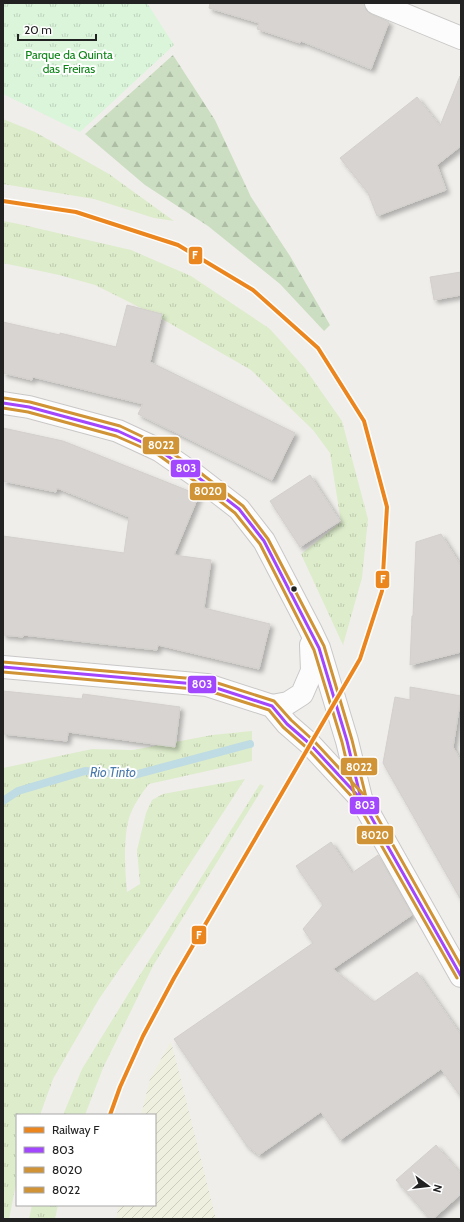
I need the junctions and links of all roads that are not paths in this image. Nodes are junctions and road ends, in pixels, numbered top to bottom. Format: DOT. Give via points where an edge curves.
graph roads {
  1 [pos="376,3"];
  2 [pos="461,38"];
  3 [pos="3,403"];
  4 [pos="310,629"];
  5 [pos="3,667"];
  6 [pos="272,706"];
  7 [pos="361,799"];
  8 [pos="461,976"];
  1 -- 2 [label="street"];
  3 -- 4 [label="street" via="29,407 118,431 159,450 195,475 238,510 264,541"];
  4 -- 6 [label="street" via="312,671 302,694 288,703"];
  4 -- 7 [label="street" via="319,648 346,734"];
  5 -- 6 [label="street" via="207,685"];
  6 -- 7 [label="street"];
  7 -- 8 [label="street"];
}
